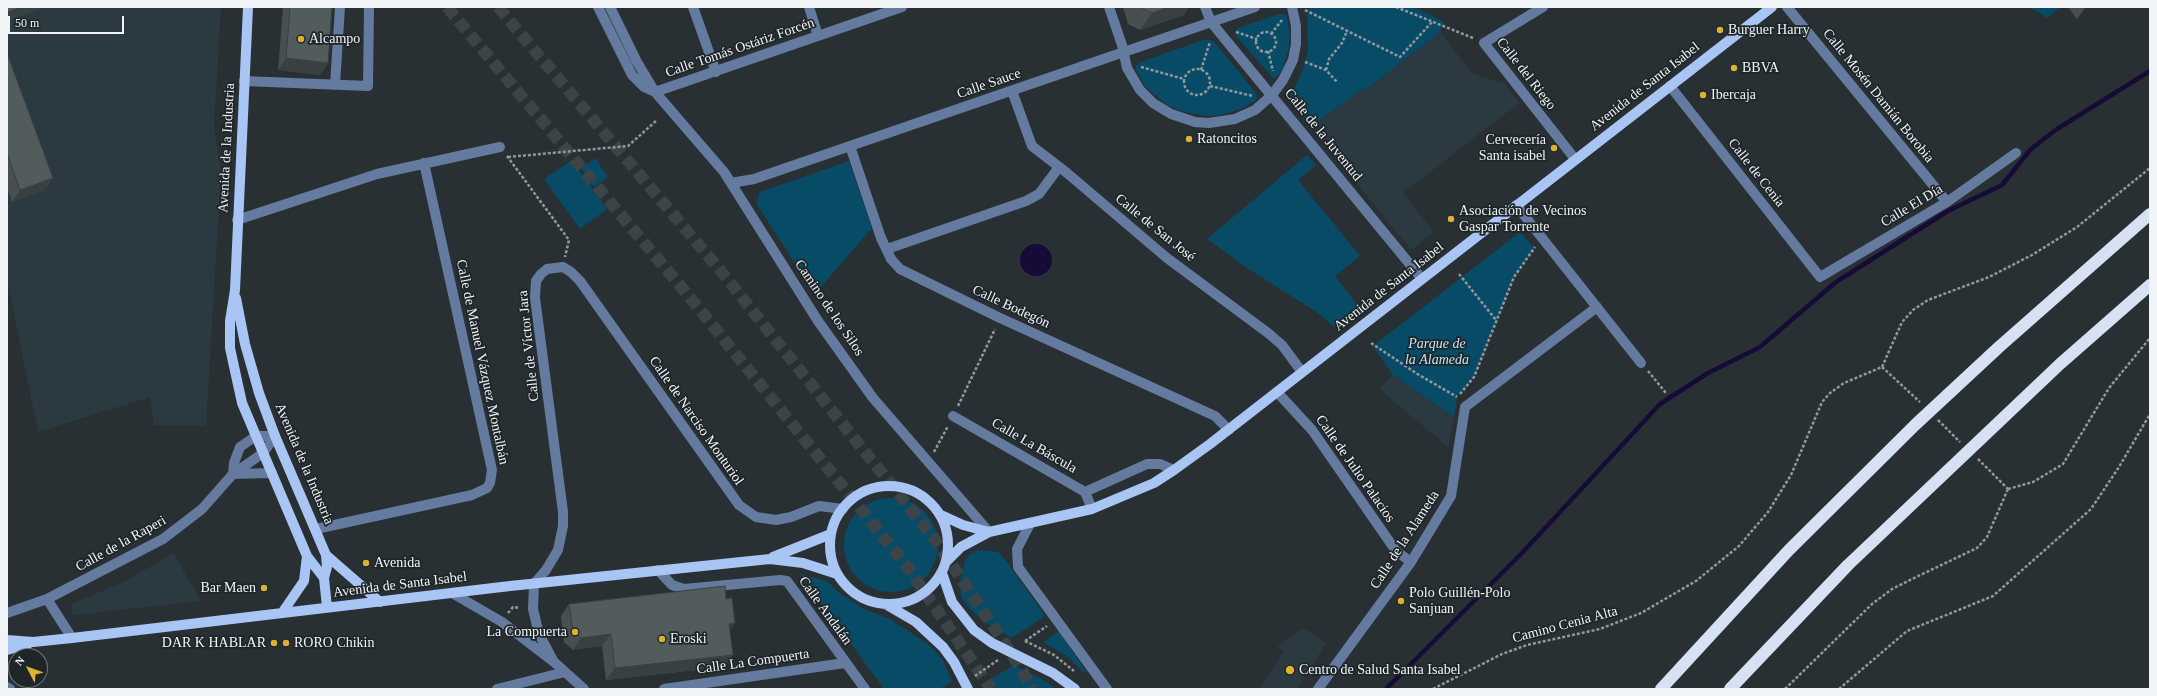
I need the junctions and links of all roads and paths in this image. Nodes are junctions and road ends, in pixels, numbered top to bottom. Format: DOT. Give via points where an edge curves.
graph roads {
  1 [pos="248,7"];
  2 [pos="340,7"];
  3 [pos="369,7"];
  4 [pos="598,7"];
  5 [pos="610,7"];
  6 [pos="693,7"];
  7 [pos="809,7"];
  8 [pos="902,7"];
  9 [pos="1109,7"];
  10 [pos="1205,7"];
  11 [pos="1255,7"];
  12 [pos="1396,7"];
  13 [pos="1543,7"];
  14 [pos="1772,7"];
  15 [pos="1788,7"];
  16 [pos="1293,11"];
  17 [pos="1211,22"];
  18 [pos="1432,22"];
  19 [pos="1233,31"];
  20 [pos="1348,31"];
  21 [pos="1271,34"];
  22 [pos="818,36"];
  23 [pos="1212,38"];
  24 [pos="1257,39"];
  25 [pos="1484,43"];
  26 [pos="1268,51"];
  27 [pos="1124,53"];
  28 [pos="1303,61"];
  29 [pos="1136,66"];
  30 [pos="1201,70"];
  31 [pos="1326,70"];
  32 [pos="716,72"];
  33 [pos="1275,78"];
  34 [pos="1184,79"];
  35 [pos="244,81"];
  36 [pos="1337,82"];
  37 [pos="336,85"];
  38 [pos="1210,86"];
  39 [pos="1670,86"];
  40 [pos="1012,91"];
  41 [pos="656,92"];
  42 [pos="1272,95"];
  43 [pos="1257,97"];
  44 [pos="657,120"];
  45 [pos="850,146"];
  46 [pos="500,147"];
  47 [pos="2016,153"];
  48 [pos="508,157"];
  49 [pos="1575,159"];
  50 [pos="424,163"];
  51 [pos="1059,167"];
  52 [pos="2150,168"];
  53 [pos="731,183"];
  54 [pos="1947,202"];
  55 [pos="1516,205"];
  56 [pos="2150,214"];
  57 [pos="238,220"];
  58 [pos="1536,246"];
  59 [pos="887,249"];
  60 [pos="563,267"];
  61 [pos="1459,274"];
  62 [pos="1820,277"];
  63 [pos="1422,279"];
  64 [pos="2150,285"];
  65 [pos="235,290"];
  66 [pos="1597,307"];
  67 [pos="1000,318"];
  68 [pos="1496,320"];
  69 [pos="2150,338"];
  70 [pos="1371,343"];
  71 [pos="1641,363"];
  72 [pos="1882,367"];
  73 [pos="1302,372"];
  74 [pos="1277,392"];
  75 [pos="1666,393"];
  76 [pos="1457,397"];
  77 [pos="1924,406"];
  78 [pos="1465,407"];
  79 [pos="2150,414"];
  80 [pos="953,416"];
  81 [pos="1934,416"];
  82 [pos="1229,430"];
  83 [pos="256,436"];
  84 [pos="275,436"];
  85 [pos="1961,443"];
  86 [pos="263,453"];
  87 [pos="1977,458"];
  88 [pos="927,461"];
  89 [pos="1174,470"];
  90 [pos="272,473"];
  91 [pos="233,474"];
  92 [pos="2008,489"];
  93 [pos="1085,492"];
  94 [pos="843,509"];
  95 [pos="1092,509"];
  96 [pos="941,515"];
  97 [pos="1030,524"];
  98 [pos="316,530"];
  99 [pos="989,532"];
  100 [pos="831,534"];
  101 [pos="326,555"];
  102 [pos="307,556"];
  103 [pos="770,559"];
  104 [pos="947,561"];
  105 [pos="1411,562"];
  106 [pos="658,570"];
  107 [pos="942,573"];
  108 [pos="837,574"];
  109 [pos="324,578"];
  110 [pos="534,584"];
  111 [pos="452,593"];
  112 [pos="47,599"];
  113 [pos="380,602"];
  114 [pos="887,605"];
  115 [pos="327,607"];
  116 [pos="523,608"];
  117 [pos="7,613"];
  118 [pos="282,613"];
  119 [pos="504,618"];
  120 [pos="1050,624"];
  121 [pos="72,638"];
  122 [pos="7,640"];
  123 [pos="33,642"];
  124 [pos="1021,643"];
  125 [pos="7,650"];
  126 [pos="1002,657"];
  127 [pos="554,662"];
  128 [pos="846,663"];
  129 [pos="565,672"];
  130 [pos="975,676"];
  131 [pos="7,687"];
  132 [pos="10,689"];
  133 [pos="497,689"];
  134 [pos="584,689"];
  135 [pos="664,689"];
  136 [pos="865,689"];
  137 [pos="968,689"];
  138 [pos="1075,689"];
  139 [pos="1107,689"];
  140 [pos="1318,689"];
  141 [pos="1433,689"];
  142 [pos="1661,689"];
  143 [pos="1730,689"];
  144 [pos="1785,689"];
  145 [pos="1839,689"];
  1 -- 35 [label="main road, Avenida de la Industria"];
  2 -- 37 [label="street"];
  3 -- 37 [label="street" via="368,86"];
  4 -- 41 [label="street, Camino de los Silos" via="632,75 644,87"];
  5 -- 41 [label="street, Camino de los Silos"];
  6 -- 32 [label="street"];
  7 -- 22 [label="street"];
  8 -- 22 [label="street, Calle Tomás Ostáriz Forcén"];
  9 -- 27 [label="street"];
  10 -- 17 [label="street, Calle de la Juventud"];
  11 -- 17 [label="street, Calle Sauce"];
  12 -- 18 [label="path, Calle del Riego"];
  13 -- 25 [label="street"];
  14 -- 39 [label="main road, Avenida de Santa Isabel"];
  15 -- 54 [label="street, Calle Mosén Damián Borobia"];
  16 -- 20 [label="path" via="1305,10"];
  16 -- 21 [label="path"];
  16 -- 42 [label="street" via="1296,30 1293,60 1288,74"];
  17 -- 27 [label="street, Calle Sauce"];
  17 -- 42 [label="street, Calle de la Juventud"];
  18 -- 20 [label="path" via="1400,57"];
  18 -- 25 [label="path, Calle del Riego"];
  19 -- 24 [label="path"];
  20 -- 31 [label="path" via="1329,59"];
  21 -- 24 [label="path" via="1262,33"];
  21 -- 26 [label="path" via="1276,42"];
  22 -- 32 [label="street, Calle Tomás Ostáriz Forcén"];
  23 -- 30 [label="path"];
  24 -- 26 [label="path" via="1259,49"];
  25 -- 49 [label="street, Calle del Riego"];
  26 -- 33 [label="path"];
  27 -- 40 [label="street, Calle Sauce"];
  27 -- 42 [label="street" via="1129,72 1140,90 1153,103 1183,119 1209,123 1234,119 1255,110"];
  28 -- 31 [label="path"];
  29 -- 34 [label="path"];
  30 -- 34 [label="path" via="1191,71"];
  30 -- 38 [label="path" via="1209,76"];
  31 -- 36 [label="path"];
  32 -- 41 [label="street, Calle Tomás Ostáriz Forcén"];
  34 -- 38 [label="path" via="1186,88 1196,95 1204,93"];
  35 -- 37 [label="street"];
  35 -- 57 [label="main road, Avenida de la Industria"];
  38 -- 43 [label="path"];
  39 -- 49 [label="main road, Avenida de Santa Isabel"];
  39 -- 62 [label="street, Calle de Cenia"];
  40 -- 45 [label="street, Calle Sauce"];
  40 -- 51 [label="street, Calle de San José" via="1030,143"];
  41 -- 53 [label="street, Camino de los Silos"];
  42 -- 63 [label="street, Calle de la Juventud"];
  44 -- 48 [label="path" via="628,146"];
  45 -- 53 [label="street, Calle Sauce" via="754,179"];
  45 -- 59 [label="street, Calle Bodegón"];
  46 -- 48 [label="path"];
  46 -- 50 [label="street"];
  47 -- 54 [label="street, Calle El Día"];
  48 -- 60 [label="path" via="569,240"];
  49 -- 55 [label="main road, Avenida de Santa Isabel"];
  50 -- 57 [label="street" via="377,174"];
  50 -- 98 [label="street, Calle de Manuel Vázquez Montalbán" via="492,470 490,483 487,488 472,495"];
  51 -- 59 [label="street" via="1039,194 1026,201"];
  51 -- 73 [label="street, Calle de San José" via="1167,258 1268,333 1282,345"];
  52 -- 72 [label="path" via="2077,227 2032,254 1988,277 1928,300 1912,310 1902,322"];
  53 -- 88 [label="street, Camino de los Silos" via="818,321 873,398"];
  54 -- 62 [label="street, Calle El Día"];
  55 -- 63 [label="main road, Avenida de Santa Isabel"];
  55 -- 66 [label="street"];
  56 -- 142 [label="highway" via="1979,365 1861,478 1789,550"];
  57 -- 65 [label="main road, Avenida de la Industria"];
  58 -- 68 [label="path" via="1514,278"];
  59 -- 67 [label="street, Calle Bodegón" via="894,264 902,271"];
  60 -- 94 [label="street, Calle de Narciso Monturiol" via="580,281 739,505 756,517 776,520 819,506"];
  60 -- 110 [label="street, Calle de Víctor Jara" via="555,267 541,274 535,288 563,526 558,550"];
  61 -- 68 [label="path"];
  63 -- 73 [label="main road, Avenida de Santa Isabel"];
  64 -- 143 [label="highway" via="2060,364 1848,565"];
  65 -- 83 [label="main road, Avenida de la Industria" via="230,322 230,348 242,403"];
  65 -- 84 [label="main road, Avenida de la Industria" via="249,363"];
  66 -- 71 [label="street"];
  66 -- 78 [label="street"];
  67 -- 80 [label="path"];
  67 -- 82 [label="street, Calle Bodegón" via="1215,416"];
  68 -- 76 [label="path" via="1474,377"];
  69 -- 92 [label="path" via="2109,388 2063,464 2033,482"];
  70 -- 76 [label="path"];
  71 -- 75 [label="path"];
  72 -- 77 [label="path"];
  72 -- 141 [label="path, Camino Cenia Alta" via="1844,383 1822,402 1791,475 1768,512 1739,546 1696,582 1642,613 1600,629 1527,645 1502,654"];
  73 -- 74 [label="main road, Avenida de Santa Isabel"];
  74 -- 82 [label="main road, Avenida de Santa Isabel"];
  74 -- 105 [label="street, Calle de Julio Palacios" via="1312,430 1396,551"];
  76 -- 78 [label="path"];
  78 -- 105 [label="street, Calle de la Alameda" via="1451,496"];
  79 -- 145 [label="path" via="2091,509 1993,596 1907,631"];
  80 -- 88 [label="path" via="940,443"];
  80 -- 93 [label="street, Calle La Báscula"];
  81 -- 85 [label="path"];
  82 -- 89 [label="main road, Avenida de Santa Isabel"];
  83 -- 84 [label="street"];
  83 -- 86 [label="main road, Avenida de la Industria"];
  83 -- 91 [label="street" via="237,453"];
  84 -- 86 [label="street, Calle de la Raperi"];
  84 -- 98 [label="main road, Avenida de la Industria"];
  86 -- 90 [label="main road, Avenida de la Industria"];
  86 -- 91 [label="street, Calle de la Raperi"];
  87 -- 92 [label="path"];
  88 -- 99 [label="street, Camino de los Silos"];
  89 -- 93 [label="street" via="1160,464 1147,464"];
  89 -- 95 [label="main road, Avenida de Santa Isabel" via="1154,483"];
  90 -- 91 [label="street"];
  90 -- 102 [label="main road, Avenida de la Industria"];
  91 -- 112 [label="street, Calle de la Raperi" via="202,509 163,539"];
  92 -- 144 [label="path" via="1987,536 1976,548 1892,589 1872,604"];
  93 -- 95 [label="street, Calle La Báscula"];
  94 -- 96 [label="main road" via="855,497 871,489 894,486 916,492 926,498"];
  94 -- 100 [label="main road"];
  95 -- 97 [label="main road, Avenida de Santa Isabel"];
  96 -- 99 [label="main road, Avenida de Santa Isabel" via="963,525"];
  96 -- 104 [label="main road" via="948,537"];
  97 -- 99 [label="main road, Avenida de Santa Isabel"];
  97 -- 139 [label="street" via="1017,549 1018,567"];
  98 -- 101 [label="main road, Avenida de la Industria"];
  99 -- 104 [label="main road, Avenida de Santa Isabel" via="961,547"];
  100 -- 103 [label="main road, Avenida de Santa Isabel"];
  100 -- 108 [label="main road" via="831,559"];
  101 -- 109 [label="main road, Avenida de la Industria" via="327,567"];
  101 -- 113 [label="main road, Avenida de la Industria"];
  102 -- 109 [label="main road, Avenida de la Industria"];
  102 -- 118 [label="main road, Avenida de la Industria" via="304,581"];
  103 -- 106 [label="main road, Avenida de Santa Isabel"];
  103 -- 108 [label="main road, Avenida de Santa Isabel" via="803,563"];
  104 -- 107 [label="main road"];
  105 -- 140 [label="street, Calle de la Alameda"];
  106 -- 110 [label="main road, Avenida de Santa Isabel"];
  106 -- 128 [label="street, Calle Andalán" via="672,585 684,589 780,580 787,582"];
  107 -- 114 [label="main road" via="936,583 919,597 909,602"];
  107 -- 138 [label="main road" via="952,602 974,630 992,643 1053,672"];
  108 -- 114 [label="main road" via="853,593 863,599"];
  109 -- 115 [label="main road, Avenida de la Industria"];
  110 -- 111 [label="main road, Avenida de Santa Isabel"];
  110 -- 127 [label="street" via="535,623"];
  111 -- 113 [label="main road, Avenida de Santa Isabel"];
  111 -- 127 [label="street" via="502,622"];
  112 -- 117 [label="street, Calle de la Raperi"];
  112 -- 121 [label="street"];
  113 -- 115 [label="main road, Avenida de Santa Isabel"];
  114 -- 137 [label="main road" via="916,622 943,647"];
  115 -- 118 [label="main road, Avenida de Santa Isabel"];
  116 -- 119 [label="path" via="513,607"];
  118 -- 121 [label="main road, Avenida de Santa Isabel"];
  120 -- 124 [label="path"];
  121 -- 123 [label="main road, Avenida de Santa Isabel"];
  122 -- 123 [label="main road, Avenida de Santa Isabel"];
  123 -- 125 [label="main road, Avenida de Santa Isabel"];
  126 -- 130 [label="path"];
  127 -- 129 [label="street"];
  128 -- 135 [label="street, Calle La Compuerta"];
  128 -- 136 [label="street, Calle Andalán"];
  129 -- 133 [label="street"];
  129 -- 134 [label="street"];
  131 -- 132 [label="street"];
}
